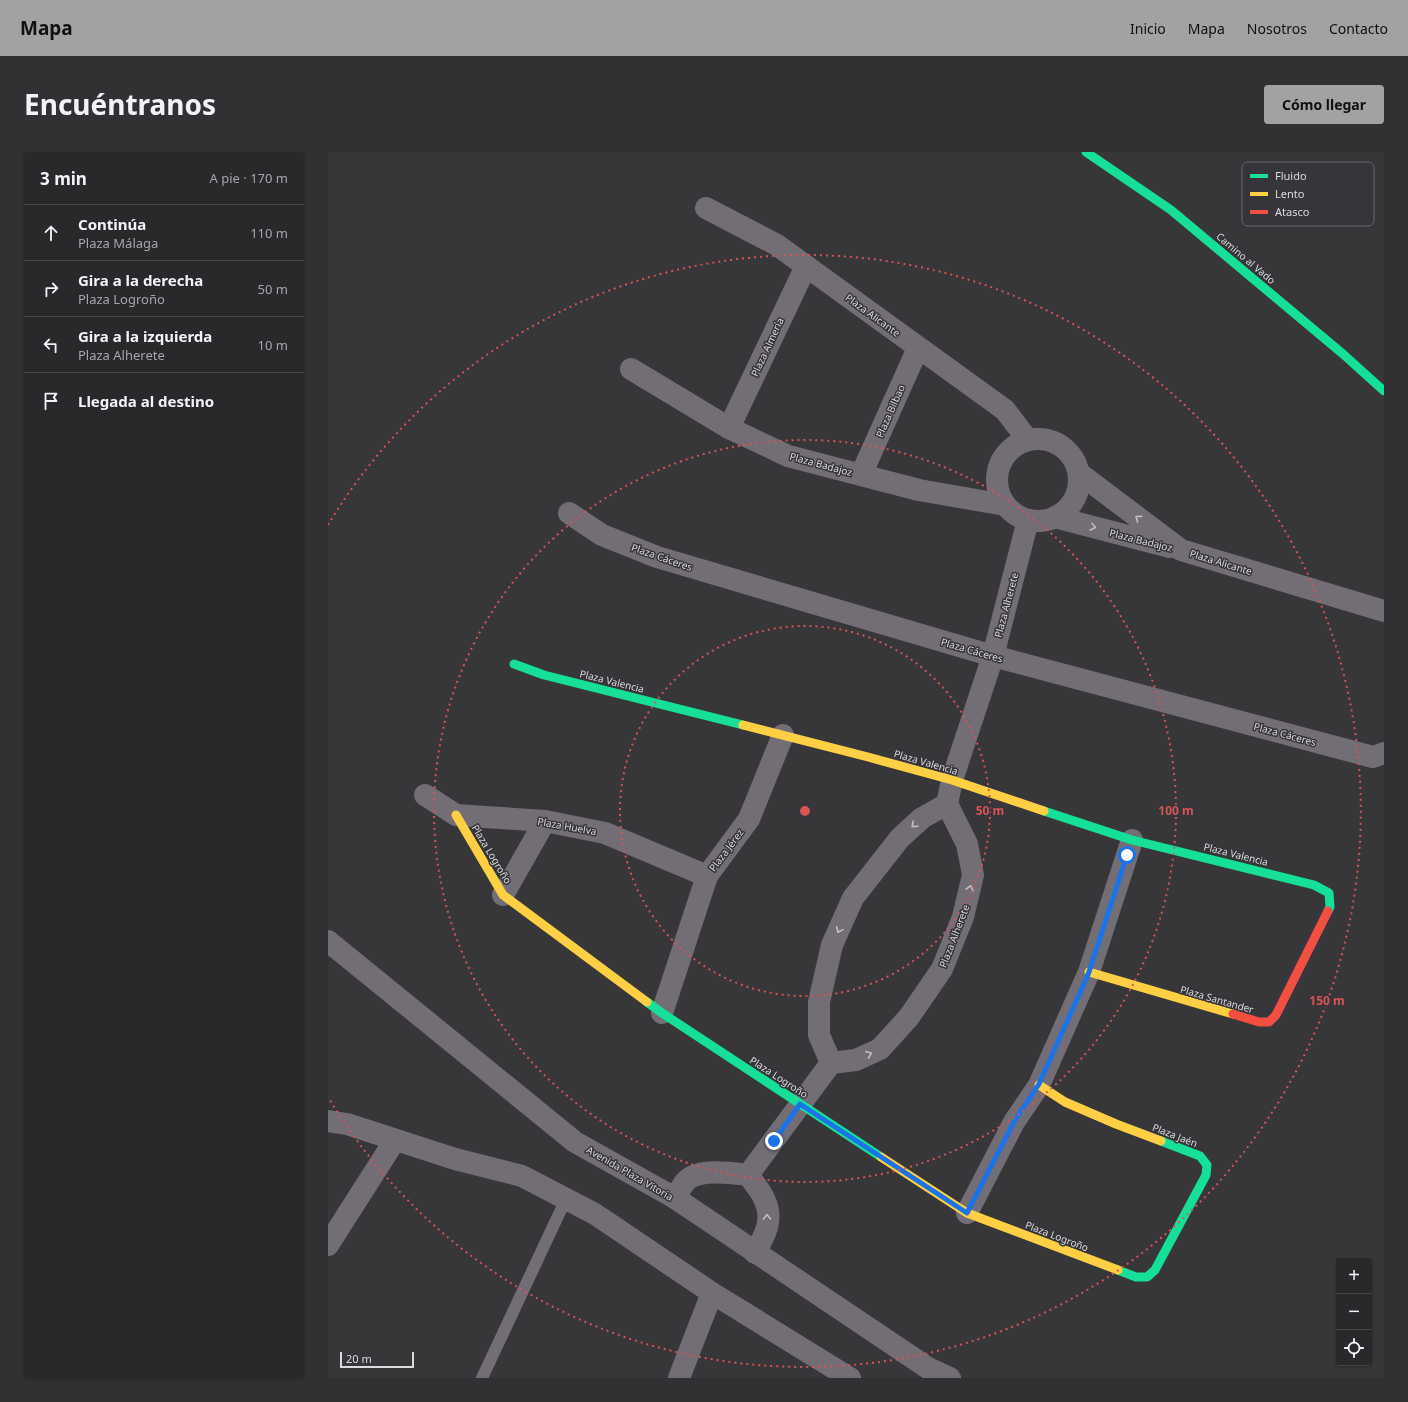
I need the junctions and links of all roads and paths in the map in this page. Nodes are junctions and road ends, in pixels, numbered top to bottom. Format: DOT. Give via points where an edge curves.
graph roads {
  1 [pos="1086,152"];
  2 [pos="706,208"];
  3 [pos="806,266"];
  4 [pos="918,348"];
  5 [pos="631,369"];
  6 [pos="1384,391"];
  7 [pos="729,428"];
  8 [pos="1027,439"];
  9 [pos="1079,473"];
  10 [pos="861,476"];
  11 [pos="1005,505"];
  12 [pos="569,513"];
  13 [pos="1055,517"];
  14 [pos="1028,520"];
  15 [pos="1181,550"];
  16 [pos="1384,611"];
  17 [pos="993,656"];
  18 [pos="514,664"];
  19 [pos="783,735"];
  20 [pos="1384,753"];
  21 [pos="952,780"];
  22 [pos="425,795"];
  23 [pos="947,804"];
  24 [pos="456,815"];
  25 [pos="545,821"];
  26 [pos="1132,840"];
  27 [pos="707,876"];
  28 [pos="1328,893"];
  29 [pos="503,895"];
  30 [pos="328,941"];
  31 [pos="1089,972"];
  32 [pos="662,1013"];
  33 [pos="831,1063"];
  34 [pos="1039,1084"];
  35 [pos="800,1104"];
  36 [pos="328,1121"];
  37 [pos="395,1140"];
  38 [pos="748,1175"];
  39 [pos="675,1198"];
  40 [pos="566,1199"];
  41 [pos="967,1213"];
  42 [pos="328,1246"];
  43 [pos="755,1253"];
  44 [pos="1147,1277"];
  45 [pos="712,1293"];
  46 [pos="482,1378"];
  47 [pos="679,1378"];
  48 [pos="850,1378"];
  49 [pos="950,1378"];
  1 -- 6 [label="street, Camino al Vado" via="1171,210 1344,354"];
  2 -- 3 [label="street, Plaza Alicante" via="777,246"];
  3 -- 4 [label="street, Plaza Alicante"];
  3 -- 7 [label="street, Plaza Almería"];
  4 -- 8 [label="street, Plaza Alicante" via="1005,410"];
  4 -- 10 [label="street, Plaza Bilbao"];
  5 -- 7 [label="street, Plaza Badajoz"];
  7 -- 10 [label="street, Plaza Badajoz" via="788,456"];
  8 -- 9 [label="street" via="1041,438 1054,442 1066,450 1074,460"];
  8 -- 11 [label="street" via="1005,454 999,466 996,480 998,493"];
  9 -- 13 [label="street" via="1079,486 1074,500 1066,510"];
  15 -- 9 [label="street, Plaza Alicante, one-way"];
  10 -- 11 [label="street, Plaza Badajoz" via="919,490"];
  11 -- 14 [label="street" via="1015,514"];
  12 -- 17 [label="street, Plaza Cáceres" via="602,535 657,557"];
  13 -- 14 [label="street" via="1042,521"];
  13 -- 15 [label="street, Plaza Badajoz, one-way"];
  14 -- 17 [label="street, Plaza Alherete"];
  15 -- 16 [label="street, Plaza Alicante"];
  17 -- 20 [label="street, Plaza Cáceres" via="1373,757"];
  17 -- 21 [label="street, Plaza Alherete"];
  18 -- 19 [label="street, Plaza Valencia" via="544,675"];
  19 -- 21 [label="street, Plaza Valencia"];
  19 -- 27 [label="street, Plaza Jérez" via="749,819"];
  21 -- 23 [label="street, Plaza Alherete"];
  21 -- 26 [label="street, Plaza Valencia"];
  22 -- 24 [label="street, Plaza Huelva"];
  23 -- 33 [label="street, one-way" via="922,818 900,838 853,898 835,938 819,1002 819,1036"];
  33 -- 23 [label="street, Plaza Alherete, one-way" via="856,1060 880,1049 909,1017 942,969 963,917 973,875 967,844"];
  24 -- 25 [label="street, Plaza Huelva"];
  24 -- 29 [label="street, Plaza Logroño"];
  25 -- 27 [label="street, Plaza Huelva" via="605,833"];
  25 -- 29 [label="street"];
  26 -- 28 [label="street, Plaza Valencia" via="1314,885"];
  26 -- 31 [label="street"];
  27 -- 32 [label="street, Plaza Jérez"];
  28 -- 31 [label="street, Plaza Santander" via="1330,907 1276,1015 1269,1022 1259,1022"];
  29 -- 32 [label="street, Plaza Logroño"];
  30 -- 39 [label="street, Avenida Plaza Vitoria" via="575,1142"];
  31 -- 34 [label="street"];
  32 -- 35 [label="street, Plaza Logroño"];
  33 -- 35 [label="street"];
  34 -- 41 [label="street" via="1014,1122"];
  34 -- 44 [label="street, Plaza Jaén" via="1065,1102 1200,1156 1207,1165 1206,1176 1155,1270"];
  35 -- 38 [label="street"];
  35 -- 41 [label="street, Plaza Logroño"];
  36 -- 37 [label="street" via="347,1124"];
  37 -- 40 [label="street" via="522,1176"];
  37 -- 42 [label="street"];
  38 -- 39 [label="street" via="717,1171 697,1175 687,1180"];
  43 -- 38 [label="street, one-way" via="766,1234 769,1218 766,1201"];
  39 -- 43 [label="street, Avenida Plaza Vitoria"];
  40 -- 45 [label="street" via="596,1214"];
  40 -- 46 [label="lane"];
  41 -- 44 [label="street, Plaza Logroño" via="1136,1278"];
  43 -- 49 [label="street, Avenida Plaza Vitoria" via="928,1368"];
  45 -- 47 [label="street"];
  45 -- 48 [label="street"];
}
